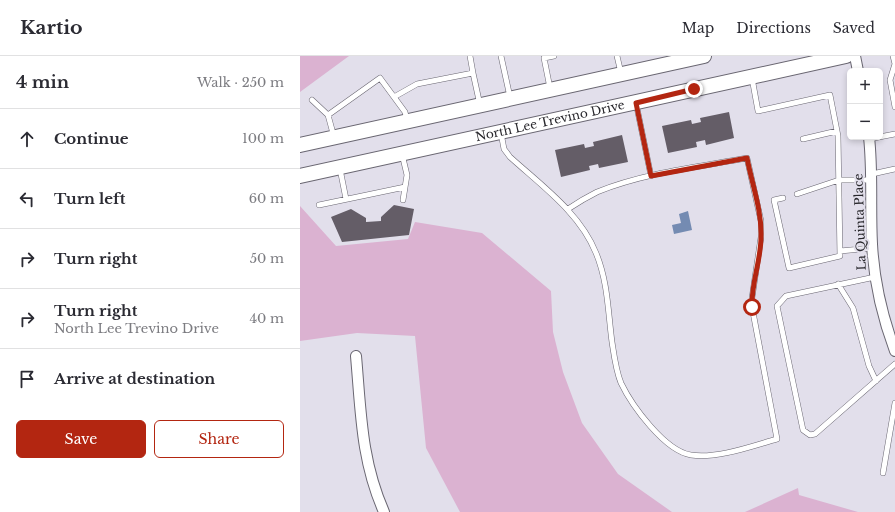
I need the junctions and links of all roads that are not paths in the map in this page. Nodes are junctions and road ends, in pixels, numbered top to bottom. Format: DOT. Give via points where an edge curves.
graph roads {
  1 [pos="470,56"];
  2 [pos="501,56"];
  3 [pos="554,56"];
  4 [pos="617,56"];
  5 [pos="704,56"];
  6 [pos="846,56"];
  7 [pos="855,56"];
  8 [pos="893,56"];
  9 [pos="544,57"];
  10 [pos="857,68"];
  11 [pos="473,73"];
  12 [pos="622,74"];
  13 [pos="751,77"];
  14 [pos="550,89"];
  15 [pos="394,97"];
  16 [pos="510,98"];
  17 [pos="312,100"];
  18 [pos="636,103"];
  19 [pos="480,105"];
  20 [pos="895,107"];
  21 [pos="328,115"];
  22 [pos="407,121"];
  23 [pos="837,131"];
  24 [pos="501,132"];
  25 [pos="895,134"];
  26 [pos="883,136"];
  27 [pos="334,137"];
  28 [pos="803,139"];
  29 [pos="869,140"];
  30 [pos="300,145"];
  31 [pos="402,154"];
  32 [pos="340,168"];
  33 [pos="895,169"];
  34 [pos="300,176"];
  35 [pos="651,176"];
  36 [pos="872,177"];
  37 [pos="839,180"];
  38 [pos="405,187"];
  39 [pos="797,194"];
  40 [pos="783,198"];
  41 [pos="346,199"];
  42 [pos="403,200"];
  43 [pos="319,205"];
  44 [pos="568,209"];
  45 [pos="872,248"];
  46 [pos="840,251"];
  47 [pos="875,277"];
  48 [pos="838,284"];
  49 [pos="895,351"];
  50 [pos="356,356"];
  51 [pos="895,364"];
  52 [pos="876,380"];
  53 [pos="895,403"];
  54 [pos="884,473"];
  55 [pos="384,512"];
  1 -- 11 [label="lane"];
  2 -- 16 [label="lane"];
  3 -- 9 [label="lane"];
  4 -- 12 [label="lane"];
  5 -- 12 [label="main road"];
  6 -- 13 [label="main road, North Lee Trevino Drive"];
  7 -- 10 [label="street"];
  8 -- 20 [label="lane" via="890,80"];
  9 -- 14 [label="lane"];
  11 -- 15 [label="lane" via="417,84"];
  11 -- 19 [label="lane"];
  12 -- 14 [label="main road"];
  13 -- 18 [label="main road, North Lee Trevino Drive"];
  13 -- 23 [label="lane" via="758,111 830,95"];
  14 -- 16 [label="main road"];
  15 -- 21 [label="lane" via="380,78"];
  15 -- 22 [label="lane" via="405,112"];
  16 -- 19 [label="main road"];
  17 -- 21 [label="lane"];
  18 -- 24 [label="main road, North Lee Trevino Drive"];
  18 -- 35 [label="lane"];
  19 -- 22 [label="main road"];
  21 -- 27 [label="lane"];
  22 -- 27 [label="main road"];
  23 -- 28 [label="lane"];
  23 -- 37 [label="lane"];
  24 -- 31 [label="main road, North Lee Trevino Drive"];
  24 -- 44 [label="lane" via="504,149 510,157"];
  25 -- 26 [label="lane"];
  27 -- 30 [label="main road"];
  29 -- 36 [label="street, La Quinta Place"];
  31 -- 32 [label="main road, North Lee Trevino Drive"];
  31 -- 38 [label="lane" via="407,175"];
  32 -- 34 [label="main road, North Lee Trevino Drive"];
  32 -- 41 [label="lane"];
  33 -- 36 [label="lane"];
  35 -- 44 [label="lane" via="596,193"];
  35 -- 44 [label="lane" via="747,158 761,229 752,307 777,440 704,456 683,452 658,434 637,409 621,383 602,269 596,252"];
  36 -- 37 [label="lane"];
  36 -- 45 [label="street, La Quinta Place"];
  37 -- 39 [label="lane"];
  37 -- 46 [label="lane"];
  38 -- 41 [label="lane"];
  38 -- 42 [label="lane"];
  40 -- 46 [label="lane" via="774,200 789,268 840,256"];
  41 -- 43 [label="lane"];
  45 -- 46 [label="lane"];
  45 -- 47 [label="street, La Quinta Place"];
  47 -- 48 [label="lane"];
  47 -- 49 [label="street, La Quinta Place" via="884,321"];
  48 -- 52 [label="lane" via="853,308 869,366"];
  48 -- 52 [label="lane" via="786,296 777,306 803,430 810,435 815,434"];
  50 -- 55 [label="street" via="364,451 375,492"];
  51 -- 52 [label="lane"];
  53 -- 54 [label="lane"];
}
